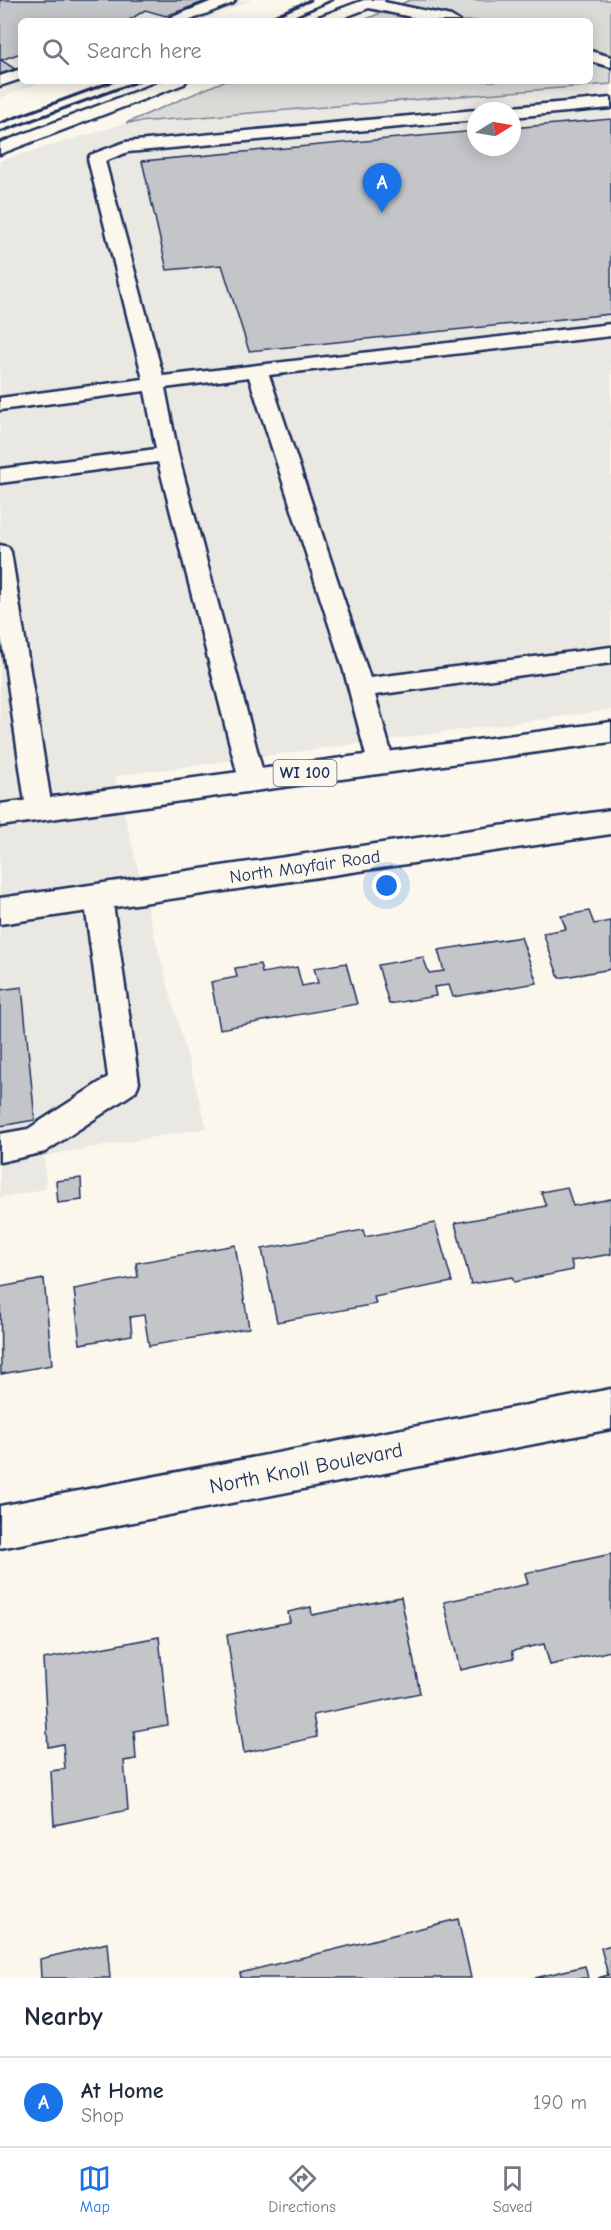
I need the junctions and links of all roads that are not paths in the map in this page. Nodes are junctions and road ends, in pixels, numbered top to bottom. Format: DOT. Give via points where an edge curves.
graph roads {
  1 [pos="228,0"];
  2 [pos="374,2"];
  3 [pos="183,18"];
  4 [pos="329,18"];
  5 [pos="439,18"];
  6 [pos="593,57"];
  7 [pos="611,62"];
  8 [pos="18,75"];
  9 [pos="0,81"];
  10 [pos="170,84"];
  11 [pos="611,103"];
  12 [pos="521,111"];
  13 [pos="467,116"];
  14 [pos="0,149"];
  15 [pos="611,330"];
  16 [pos="257,370"];
  17 [pos="154,382"];
  18 [pos="0,404"];
  19 [pos="167,454"];
  20 [pos="0,476"];
  21 [pos="0,552"];
  22 [pos="611,655"];
  23 [pos="360,688"];
  24 [pos="611,732"];
  25 [pos="381,763"];
  26 [pos="252,780"];
  27 [pos="39,809"];
  28 [pos="0,815"];
  29 [pos="611,822"];
  30 [pos="98,897"];
  31 [pos="0,911"];
  32 [pos="0,1148"];
  33 [pos="611,1409"];
  34 [pos="0,1527"];
  1 -- 3 [label="lane"];
  2 -- 4 [label="lane"];
  2 -- 5 [label="lane"];
  6 -- 7 [label="lane"];
  8 -- 9 [label="lane"];
  10 -- 14 [label="lane"];
  11 -- 12 [label="lane"];
  13 -- 17 [label="lane" via="125,147 96,159"];
  15 -- 16 [label="lane"];
  16 -- 17 [label="lane"];
  16 -- 23 [label="lane"];
  17 -- 18 [label="lane"];
  17 -- 19 [label="lane"];
  19 -- 20 [label="lane"];
  19 -- 26 [label="lane"];
  21 -- 27 [label="lane"];
  22 -- 23 [label="lane"];
  23 -- 25 [label="lane"];
  24 -- 25 [label="main road, WI 100"];
  25 -- 26 [label="main road, WI 100"];
  26 -- 27 [label="main road, WI 100"];
  27 -- 28 [label="main road, WI 100"];
  29 -- 30 [label="main road, North Mayfair Road"];
  30 -- 31 [label="main road, North Mayfair Road"];
  30 -- 32 [label="lane" via="124,1083 34,1142"];
  33 -- 34 [label="main road, North Knoll Boulevard"];
}
